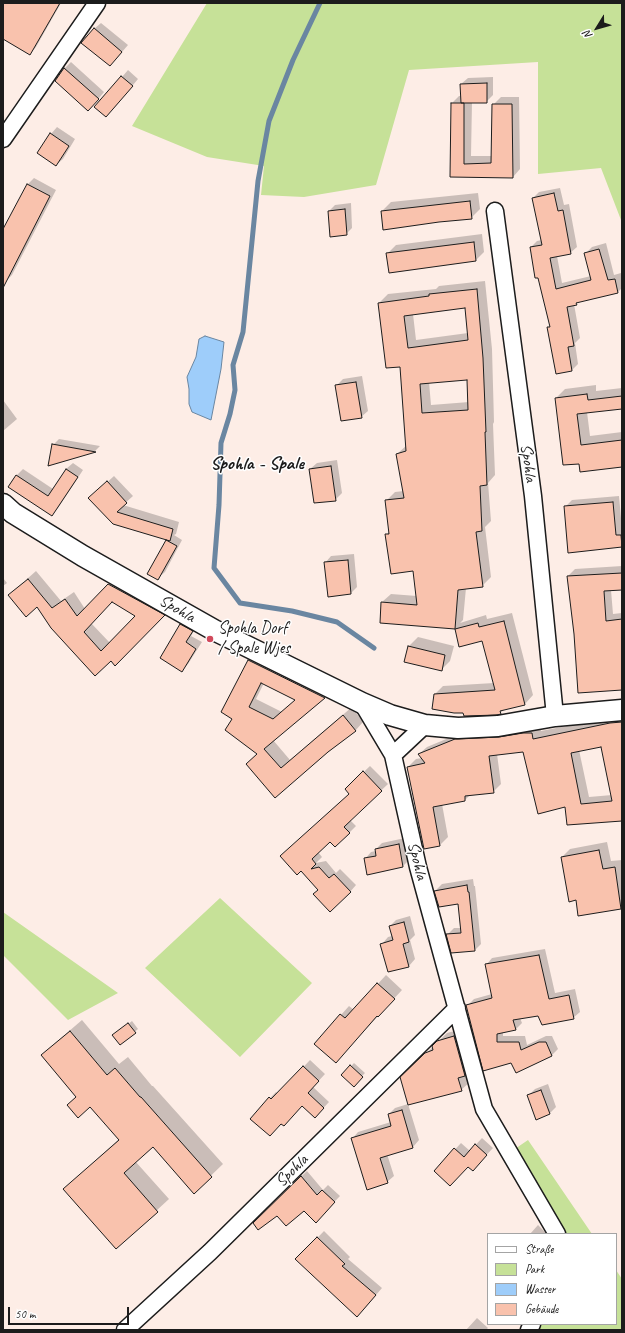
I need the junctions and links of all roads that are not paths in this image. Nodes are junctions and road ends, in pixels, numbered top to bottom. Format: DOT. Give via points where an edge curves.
graph roads {
  1 [pos="97,3"];
  2 [pos="3,139"];
  3 [pos="495,211"];
  4 [pos="3,504"];
  5 [pos="362,703"];
  6 [pos="622,710"];
  7 [pos="555,716"];
  8 [pos="425,725"];
  9 [pos="393,755"];
  10 [pos="456,1008"];
  11 [pos="556,1233"];
  12 [pos="125,1330"];
  1 -- 2 [label="street"];
  3 -- 7 [label="street, Spohla" via="533,496"];
  4 -- 5 [label="street, Spohla" via="13,513 83,556 214,630"];
  5 -- 8 [label="street, Spohla" via="390,715"];
  5 -- 9 [label="street, Spohla"];
  6 -- 7 [label="street, Spohla"];
  7 -- 8 [label="street, Spohla" via="498,726 458,728"];
  8 -- 9 [label="street"];
  9 -- 10 [label="street, Spohla" via="418,867"];
  10 -- 11 [label="street, Spohla" via="484,1109"];
  10 -- 12 [label="street, Spohla" via="210,1252"];
}
